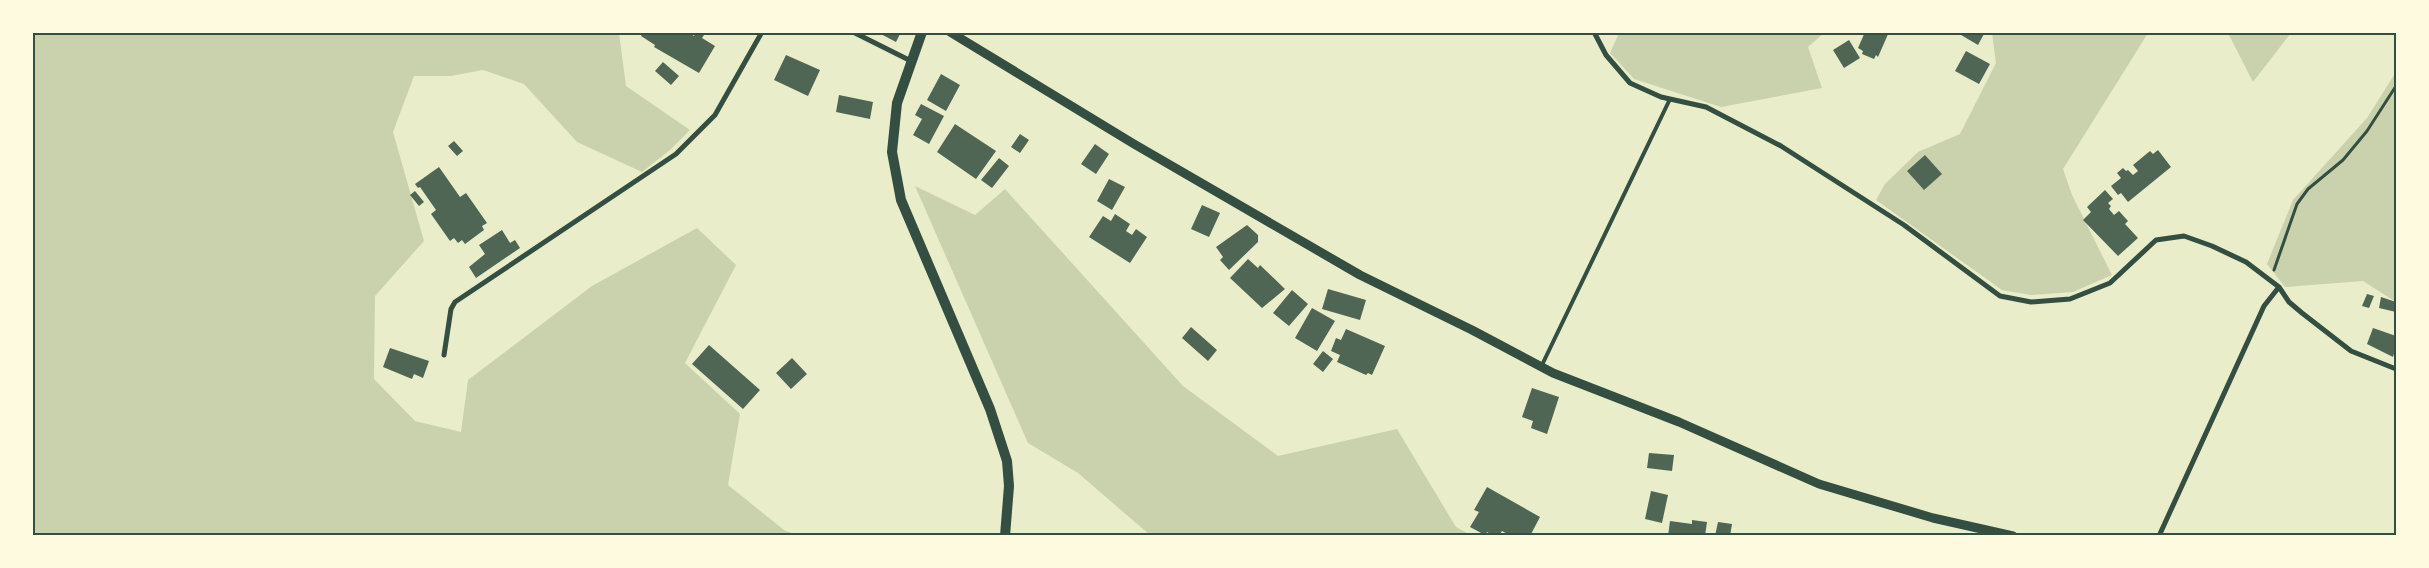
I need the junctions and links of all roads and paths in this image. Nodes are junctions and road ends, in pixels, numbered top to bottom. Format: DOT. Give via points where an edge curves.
graph roads {
  1 [pos="762,32"];
  2 [pos="853,32"];
  3 [pos="922,32"];
  4 [pos="950,32"];
  5 [pos="1594,32"];
  6 [pos="911,61"];
  7 [pos="2396,86"];
  8 [pos="1670,99"];
  9 [pos="2269,280"];
  10 [pos="2279,287"];
  11 [pos="444,355"];
  12 [pos="1541,367"];
  13 [pos="2396,369"];
  14 [pos="1005,536"];
  15 [pos="2013,536"];
  16 [pos="2160,536"];
  1 -- 11 [label="street" via="715,115 676,154 455,302"];
  2 -- 6 [label="street"];
  3 -- 6 [label="main road"];
  4 -- 12 [label="street" via="1134,144 1360,275"];
  5 -- 8 [label="street" via="1606,55 1630,83"];
  6 -- 14 [label="main road" via="896,103 892,152 901,200 1001,438 1009,486"];
  7 -- 9 [label="path" via="2367,132 2343,160 2308,189 2298,204"];
  8 -- 9 [label="street" via="1706,107 1781,146 1904,226 2000,296 2031,302 2070,299 2110,283 2156,240 2184,236 2246,262"];
  8 -- 12 [label="lane"];
  9 -- 10 [label="street"];
  10 -- 13 [label="street" via="2289,302 2350,351"];
  10 -- 16 [label="street" via="2264,306"];
  12 -- 15 [label="street" via="1679,422 1819,484 1933,518"];
}
